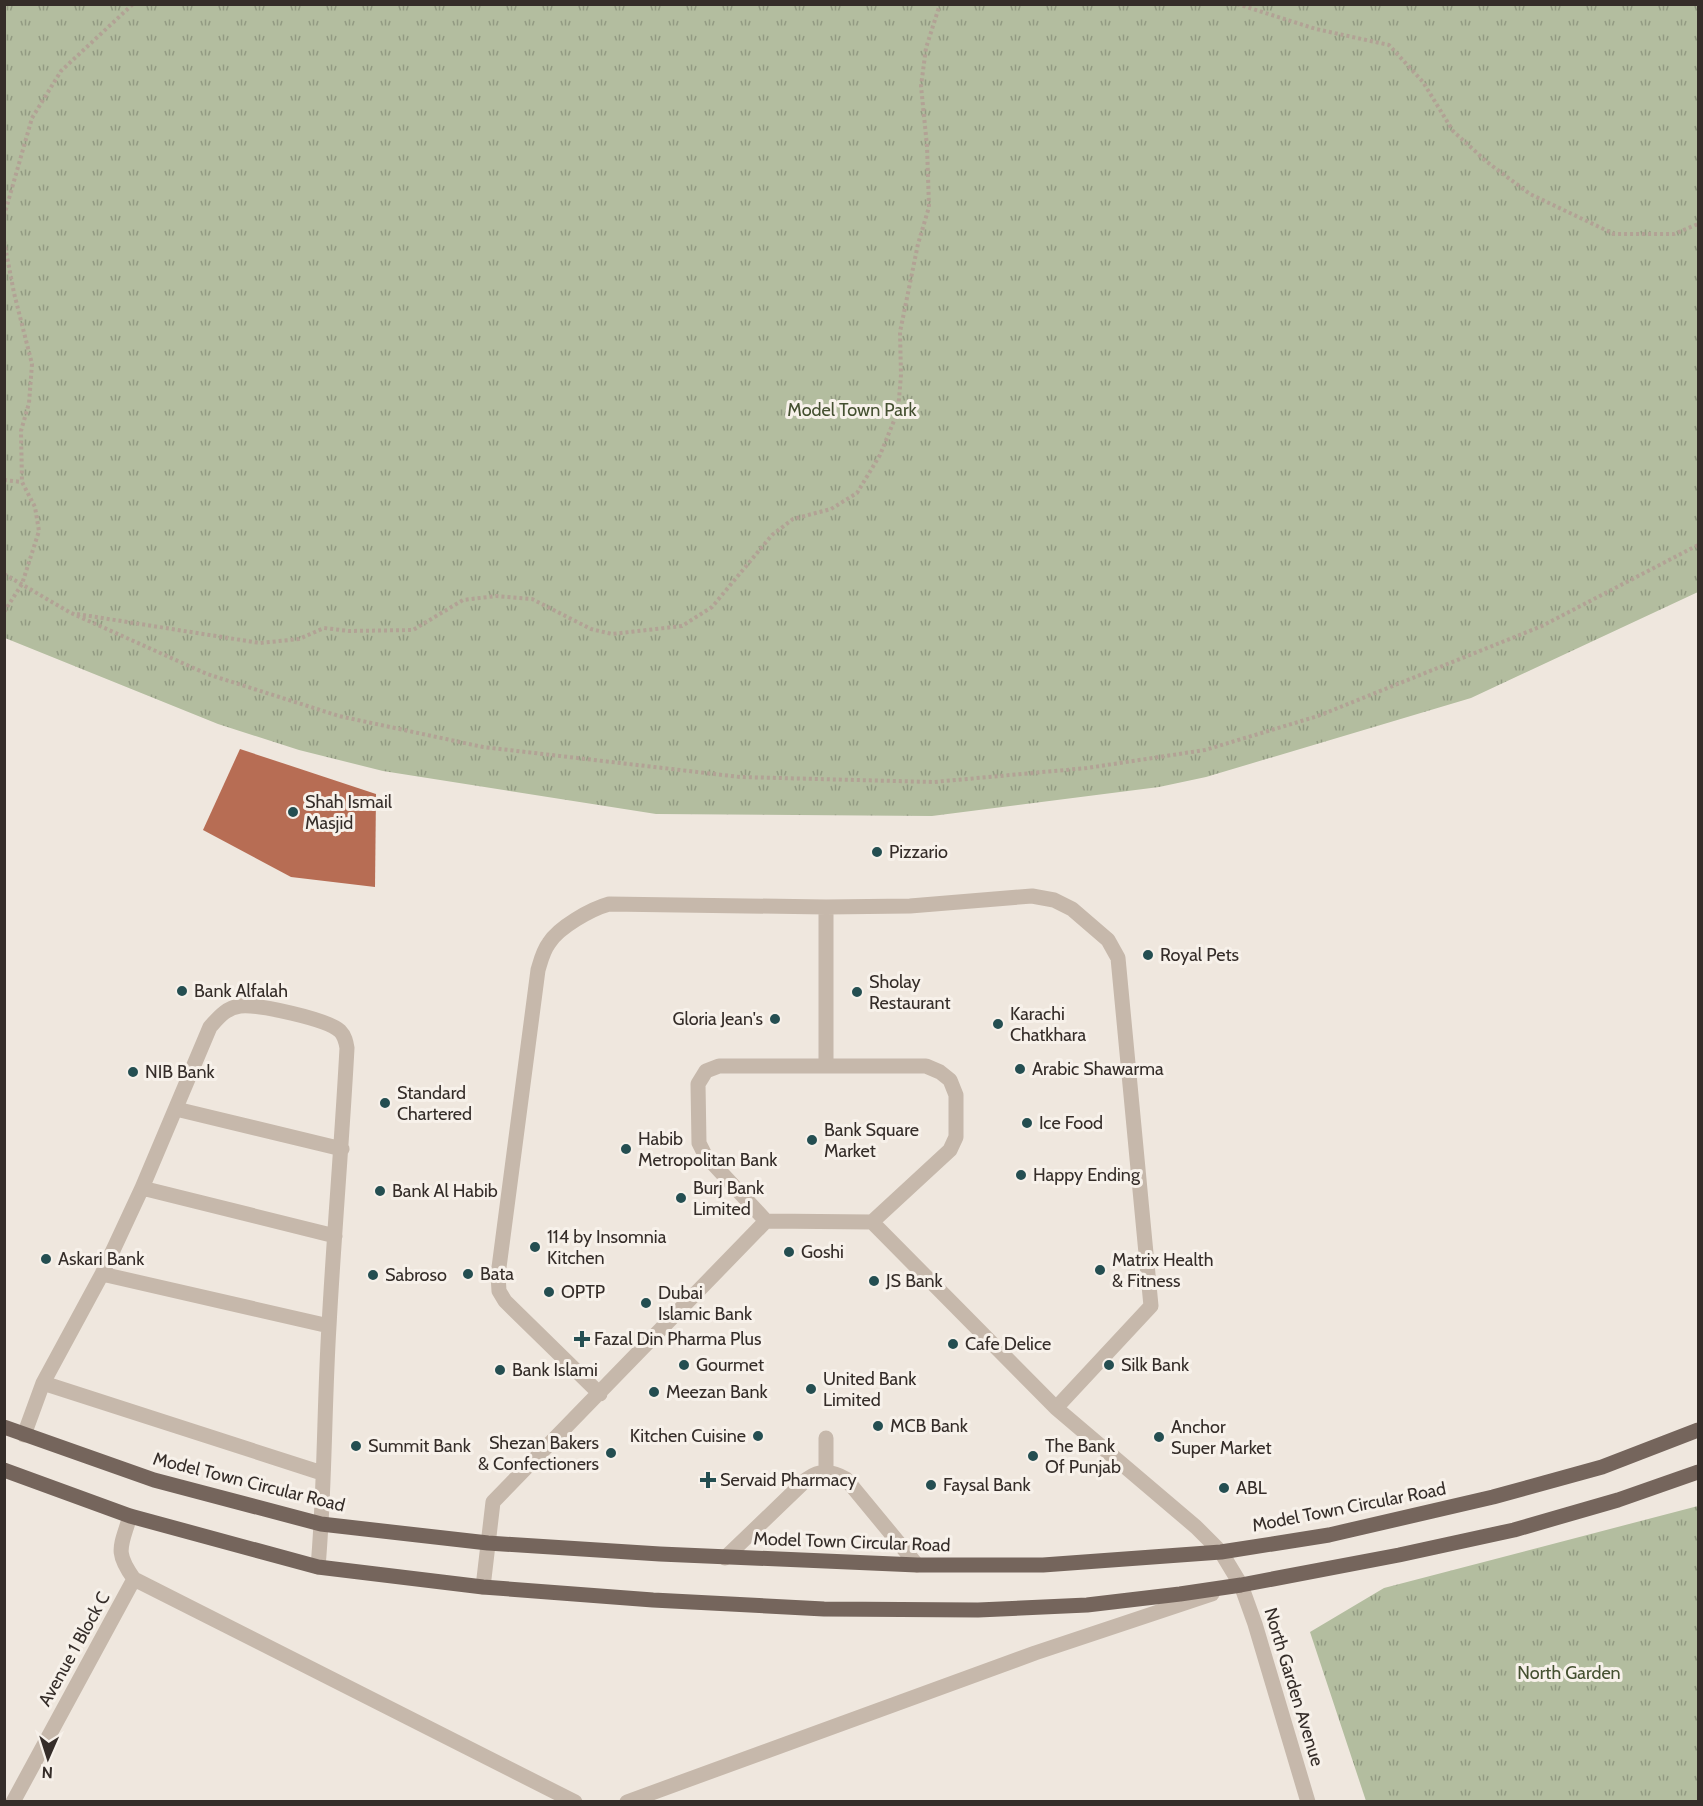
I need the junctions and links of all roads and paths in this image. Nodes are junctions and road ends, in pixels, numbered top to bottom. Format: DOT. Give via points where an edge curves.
graph roads {
  1 [pos="133,4"];
  2 [pos="940,4"];
  3 [pos="1237,4"];
  4 [pos="4,216"];
  5 [pos="1698,224"];
  6 [pos="4,241"];
  7 [pos="4,480"];
  8 [pos="22,482"];
  9 [pos="1698,545"];
  10 [pos="4,574"];
  11 [pos="22,584"];
  12 [pos="4,612"];
  13 [pos="71,613"];
  14 [pos="826,907"];
  15 [pos="826,1066"];
  16 [pos="176,1109"];
  17 [pos="342,1149"];
  18 [pos="142,1188"];
  19 [pos="766,1221"];
  20 [pos="872,1222"];
  21 [pos="335,1236"];
  22 [pos="102,1274"];
  23 [pos="329,1326"];
  24 [pos="43,1383"];
  25 [pos="600,1394"];
  26 [pos="1056,1408"];
  27 [pos="4,1427"];
  28 [pos="1698,1430"];
  29 [pos="24,1435"];
  30 [pos="826,1438"];
  31 [pos="4,1470"];
  32 [pos="826,1471"];
  33 [pos="1698,1472"];
  34 [pos="322,1473"];
  35 [pos="129,1516"];
  36 [pos="321,1524"];
  37 [pos="488,1544"];
  38 [pos="1221,1552"];
  39 [pos="725,1558"];
  40 [pos="917,1565"];
  41 [pos="318,1567"];
  42 [pos="134,1579"];
  43 [pos="1241,1585"];
  44 [pos="483,1587"];
  45 [pos="13,1802"];
  46 [pos="575,1802"];
  47 [pos="627,1802"];
  48 [pos="1308,1802"];
  1 -- 4 [label="path" via="61,71 43,99 32,118"];
  2 -- 13 [label="path" via="926,48 921,86 929,207 900,332 898,411 880,455 857,493 831,509 794,519 772,535 712,608 682,626 612,634 591,629 532,599 496,596 463,600 413,630 324,628 299,639 260,643"];
  3 -- 5 [label="path" via="1316,29 1389,45 1423,82 1453,131 1530,194 1614,234 1674,234"];
  6 -- 8 [label="path" via="32,364 29,404 21,431"];
  7 -- 8 [label="path"];
  8 -- 11 [label="path" via="35,507 39,531"];
  9 -- 13 [label="path" via="1542,626 1318,716 1204,750 1087,768 934,782 740,777 483,747 339,716 207,674"];
  10 -- 11 [label="path"];
  11 -- 12 [label="path"];
  11 -- 13 [label="path"];
  14 -- 15 [label="street"];
  14 -- 25 [label="street" via="609,904 580,917 550,940 542,953 499,1263 499,1292"];
  14 -- 26 [label="street" via="1032,896 1072,909 1108,940 1118,958 1151,1306"];
  15 -- 19 [label="street" via="719,1066 706,1071 698,1084 699,1143 705,1155"];
  15 -- 20 [label="street" via="926,1066 950,1080 956,1095 956,1137 950,1150"];
  16 -- 17 [label="street"];
  16 -- 17 [label="street" via="210,1027 224,1012 240,1006 267,1007 328,1024 345,1039"];
  16 -- 18 [label="street"];
  17 -- 21 [label="street"];
  18 -- 21 [label="street"];
  18 -- 22 [label="street"];
  19 -- 20 [label="street"];
  19 -- 25 [label="street"];
  20 -- 26 [label="street, North Garden Avenue"];
  21 -- 23 [label="street"];
  22 -- 23 [label="street"];
  22 -- 24 [label="street"];
  23 -- 34 [label="street"];
  24 -- 29 [label="street"];
  24 -- 34 [label="street"];
  25 -- 37 [label="street" via="493,1502"];
  26 -- 38 [label="street, North Garden Avenue"];
  27 -- 29 [label="main road, Model Town Circular Road"];
  28 -- 38 [label="main road, Model Town Circular Road" via="1602,1467 1493,1497 1329,1535"];
  29 -- 36 [label="main road, Model Town Circular Road" via="154,1480"];
  30 -- 32 [label="street"];
  31 -- 35 [label="main road"];
  32 -- 39 [label="street" via="807,1479"];
  32 -- 40 [label="street" via="846,1479"];
  33 -- 43 [label="main road" via="1514,1530"];
  34 -- 36 [label="street"];
  35 -- 41 [label="main road"];
  35 -- 42 [label="street" via="120,1550 124,1566"];
  36 -- 37 [label="main road, Model Town Circular Road"];
  36 -- 41 [label="street"];
  37 -- 39 [label="main road, Model Town Circular Road"];
  37 -- 44 [label="street"];
  38 -- 40 [label="main road, Model Town Circular Road" via="1043,1565"];
  38 -- 43 [label="street, North Garden Avenue"];
  39 -- 40 [label="main road, Model Town Circular Road"];
  41 -- 44 [label="main road"];
  42 -- 45 [label="street, Avenue 1 Block C"];
  42 -- 46 [label="street"];
  43 -- 44 [label="main road" via="1087,1605 978,1610 824,1609"];
  43 -- 47 [label="street" via="1035,1653"];
  43 -- 48 [label="street, North Garden Avenue"];
}
